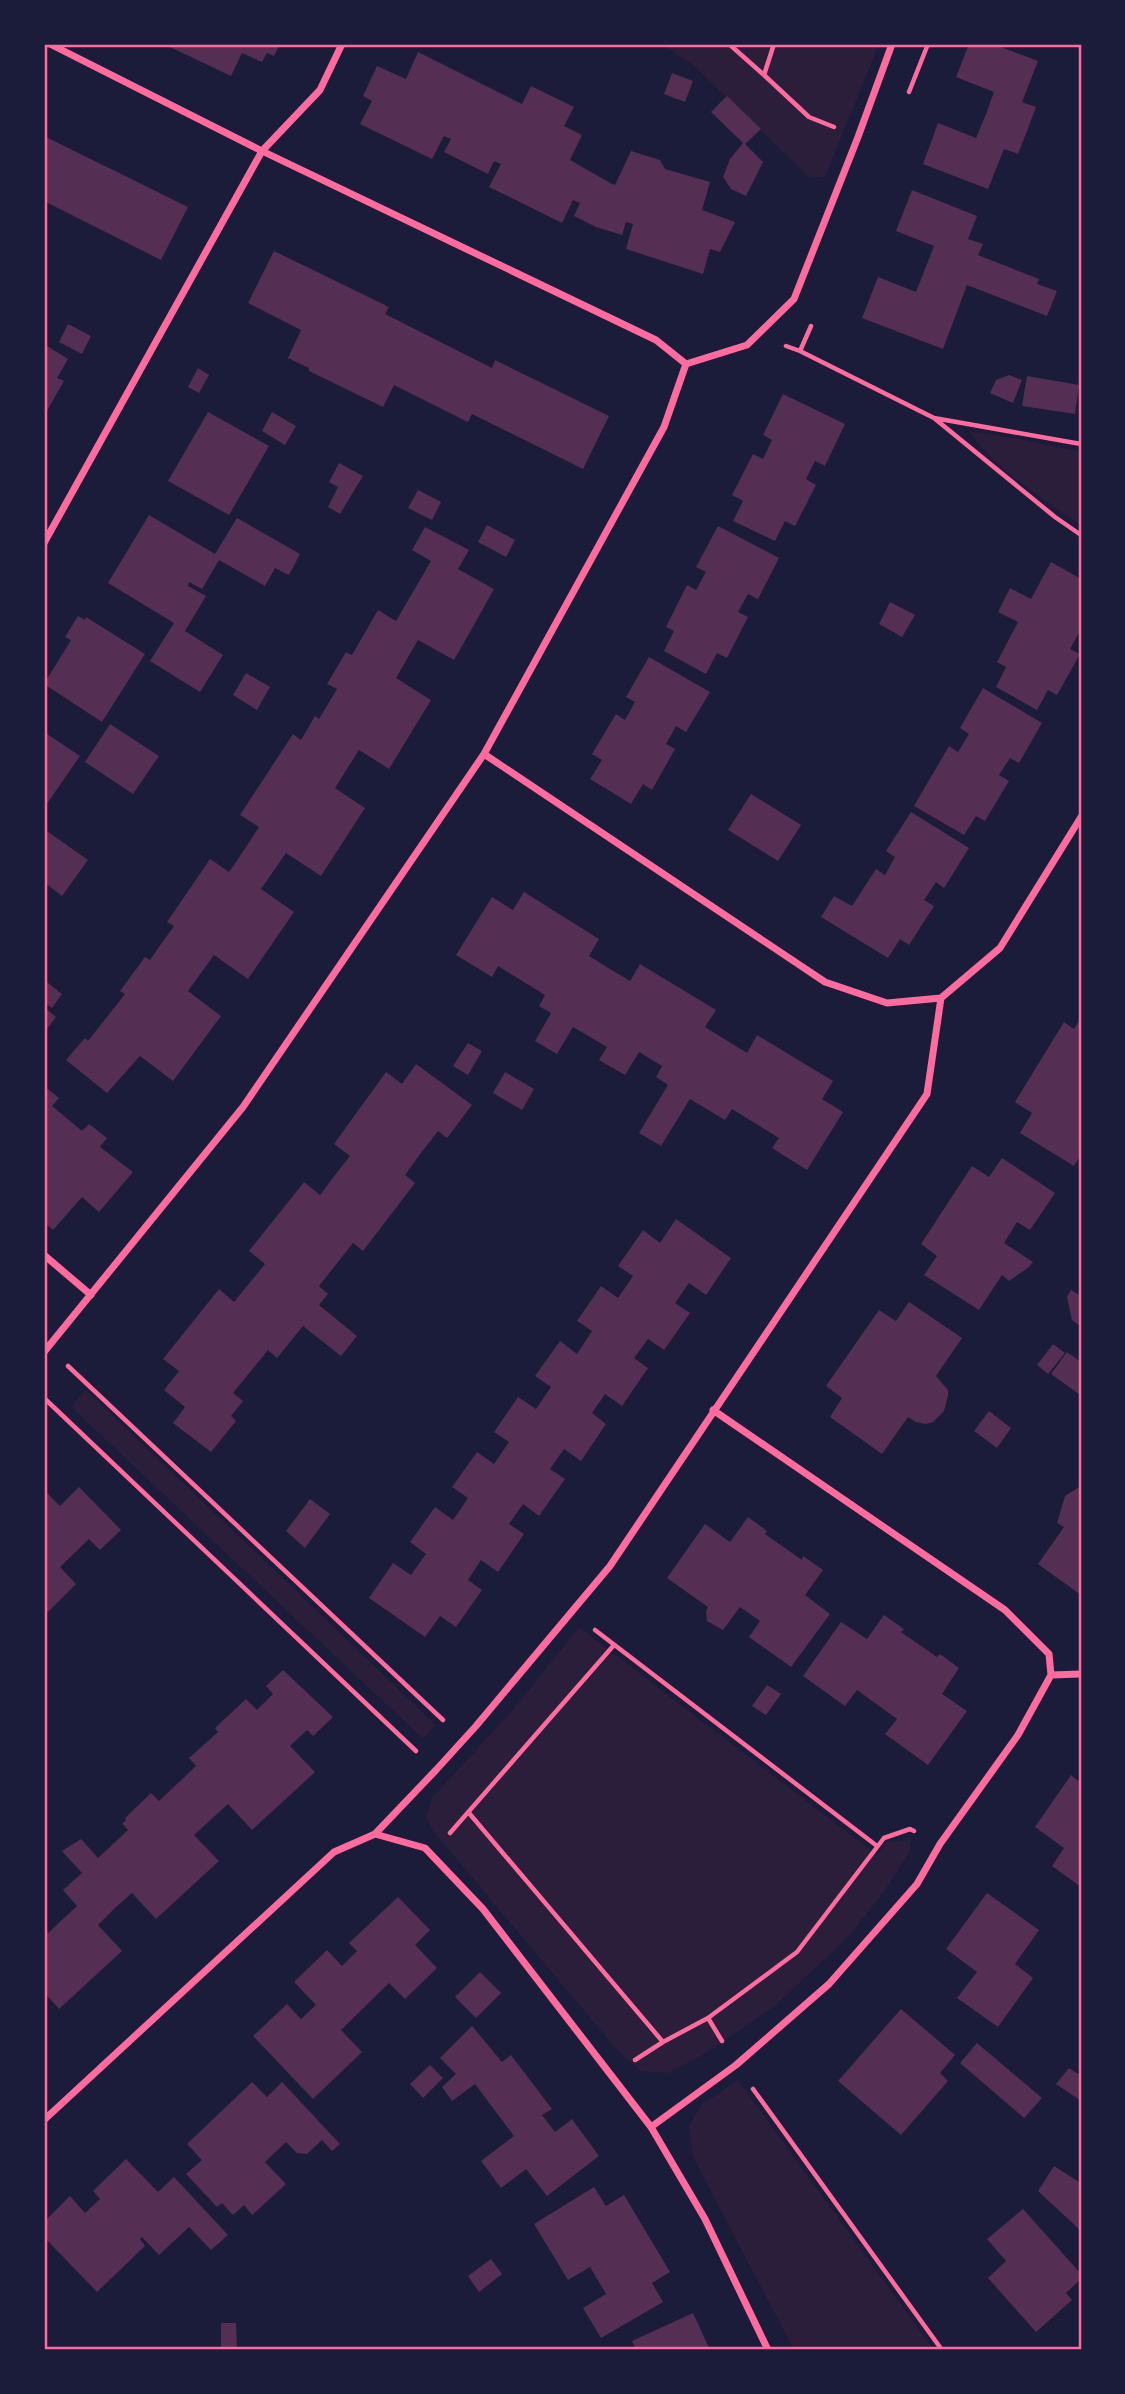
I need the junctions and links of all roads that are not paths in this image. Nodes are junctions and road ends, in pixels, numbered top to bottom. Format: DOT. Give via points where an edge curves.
graph roads {
  1 [pos="50,44"];
  2 [pos="342,44"];
  3 [pos="892,44"];
  4 [pos="262,151"];
  5 [pos="686,364"];
  6 [pos="44,543"];
  7 [pos="484,754"];
  8 [pos="1081,817"];
  9 [pos="941,998"];
  10 [pos="44,1255"];
  11 [pos="91,1295"];
  12 [pos="46,1349"];
  13 [pos="713,1410"];
  14 [pos="1081,1674"];
  15 [pos="1051,1675"];
  16 [pos="375,1833"];
  17 [pos="44,2120"];
  18 [pos="651,2127"];
  19 [pos="768,2350"];
  1 -- 4 [label="street"];
  2 -- 4 [label="street" via="320,90"];
  3 -- 5 [label="street" via="794,299 747,345"];
  4 -- 5 [label="street" via="656,340"];
  4 -- 6 [label="street"];
  5 -- 7 [label="street" via="664,427"];
  7 -- 9 [label="street" via="825,982 887,1003"];
  7 -- 11 [label="street" via="243,1107"];
  8 -- 9 [label="street" via="1000,948"];
  9 -- 13 [label="street" via="927,1094"];
  10 -- 11 [label="street"];
  11 -- 12 [label="street"];
  13 -- 15 [label="street" via="1005,1610 1049,1654"];
  13 -- 16 [label="street" via="610,1566 464,1740"];
  14 -- 15 [label="street"];
  15 -- 18 [label="street" via="1018,1735 917,1884 829,1984 736,2065"];
  16 -- 17 [label="street" via="334,1852"];
  16 -- 18 [label="street" via="425,1848 483,1909"];
  18 -- 19 [label="street" via="705,2219"];
}
